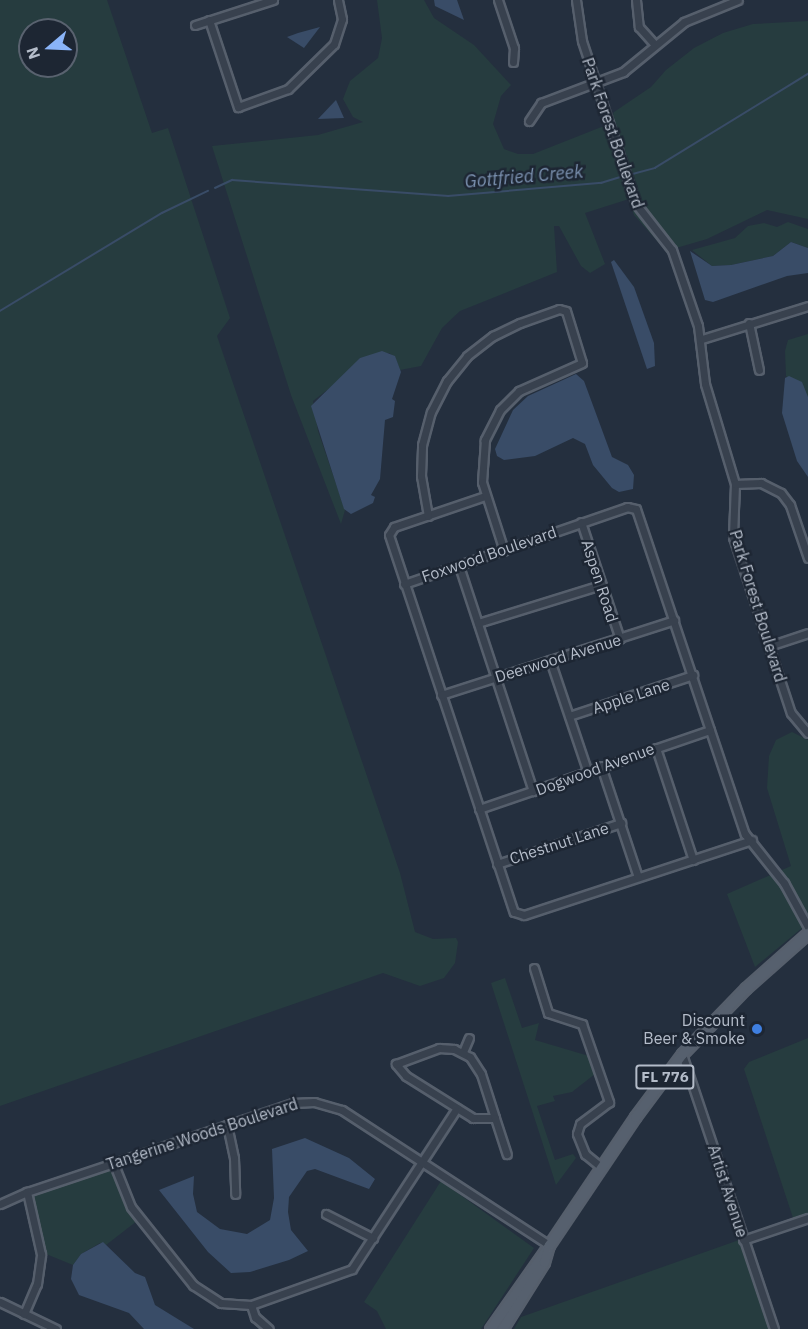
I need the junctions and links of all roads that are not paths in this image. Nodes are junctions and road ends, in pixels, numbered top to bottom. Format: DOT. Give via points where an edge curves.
graph roads {
  1 [pos="273,0"];
  2 [pos="338,0"];
  3 [pos="498,0"];
  4 [pos="576,0"];
  5 [pos="636,0"];
  6 [pos="738,0"];
  7 [pos="209,20"];
  8 [pos="195,25"];
  9 [pos="655,45"];
  10 [pos="513,62"];
  11 [pos="595,82"];
  12 [pos="529,121"];
  13 [pos="808,306"];
  14 [pos="749,323"];
  15 [pos="702,339"];
  16 [pos="759,370"];
  17 [pos="735,484"];
  18 [pos="485,496"];
  19 [pos="428,516"];
  20 [pos="581,522"];
  21 [pos="504,550"];
  22 [pos="808,558"];
  23 [pos="459,566"];
  24 [pos="404,584"];
  25 [pos="602,585"];
  26 [pos="674,620"];
  27 [pos="478,623"];
  28 [pos="808,633"];
  29 [pos="620,639"];
  30 [pos="769,646"];
  31 [pos="550,660"];
  32 [pos="693,675"];
  33 [pos="495,677"];
  34 [pos="441,695"];
  35 [pos="569,716"];
  36 [pos="710,730"];
  37 [pos="808,733"];
  38 [pos="656,748"];
  39 [pos="601,766"];
  40 [pos="587,770"];
  41 [pos="533,791"];
  42 [pos="479,809"];
  43 [pos="621,823"];
  44 [pos="752,840"];
  45 [pos="693,861"];
  46 [pos="497,864"];
  47 [pos="638,877"];
  48 [pos="808,927"];
  49 [pos="808,933"];
  50 [pos="534,968"];
  51 [pos="469,1038"];
  52 [pos="463,1052"];
  53 [pos="682,1054"];
  54 [pos="458,1108"];
  55 [pos="495,1118"];
  56 [pos="226,1125"];
  57 [pos="507,1154"];
  58 [pos="113,1162"];
  59 [pos="423,1162"];
  60 [pos="601,1167"];
  61 [pos="27,1192"];
  62 [pos="235,1194"];
  63 [pos="0,1204"];
  64 [pos="326,1214"];
  65 [pos="808,1218"];
  66 [pos="373,1238"];
  67 [pos="744,1240"];
  68 [pos="549,1245"];
  69 [pos="0,1302"];
  70 [pos="251,1305"];
  71 [pos="24,1314"];
  72 [pos="56,1329"];
  73 [pos="269,1329"];
  74 [pos="490,1329"];
  75 [pos="502,1329"];
  76 [pos="774,1329"];
  1 -- 7 [label="street"];
  2 -- 7 [label="street" via="342,19 334,44 288,89 238,107"];
  3 -- 10 [label="street" via="514,48"];
  4 -- 11 [label="street, Park Forest Boulevard" via="579,29"];
  5 -- 9 [label="street" via="639,27"];
  6 -- 9 [label="street" via="700,14"];
  7 -- 8 [label="street"];
  9 -- 11 [label="street" via="628,69"];
  11 -- 12 [label="street" via="541,103"];
  11 -- 15 [label="street, Park Forest Boulevard" via="636,204 672,250"];
  13 -- 14 [label="street"];
  14 -- 15 [label="street"];
  14 -- 16 [label="street"];
  15 -- 17 [label="street, Park Forest Boulevard" via="705,384"];
  17 -- 22 [label="street" via="761,483 781,493 790,506"];
  17 -- 30 [label="street, Park Forest Boulevard" via="733,537"];
  18 -- 19 [label="street"];
  18 -- 19 [label="street" via="482,452 500,410 527,385 582,363 569,314 563,309 493,336 467,356 447,381 431,412 422,445 421,476"];
  18 -- 21 [label="street"];
  19 -- 24 [label="street" via="390,532"];
  20 -- 21 [label="street, Foxwood Boulevard"];
  20 -- 25 [label="street, Aspen Road"];
  20 -- 26 [label="street, Foxwood Boulevard" via="627,507 636,509"];
  21 -- 23 [label="street, Foxwood Boulevard"];
  23 -- 24 [label="street, Foxwood Boulevard"];
  23 -- 27 [label="street"];
  24 -- 34 [label="street, Foxwood Boulevard"];
  25 -- 27 [label="street"];
  25 -- 29 [label="street, Aspen Road"];
  26 -- 29 [label="street, Deerwood Avenue"];
  26 -- 32 [label="street, Foxwood Boulevard"];
  27 -- 33 [label="street"];
  28 -- 30 [label="street"];
  29 -- 31 [label="street, Deerwood Avenue"];
  30 -- 37 [label="street, Park Forest Boulevard" via="791,713"];
  31 -- 33 [label="street, Deerwood Avenue"];
  31 -- 35 [label="street"];
  32 -- 35 [label="street, Apple Lane"];
  32 -- 36 [label="street, Foxwood Boulevard"];
  33 -- 34 [label="street, Deerwood Avenue"];
  33 -- 41 [label="street"];
  34 -- 42 [label="street, Foxwood Boulevard"];
  35 -- 40 [label="street"];
  36 -- 38 [label="street, Dogwood Avenue"];
  36 -- 44 [label="street, Foxwood Boulevard" via="741,822"];
  38 -- 39 [label="street, Dogwood Avenue"];
  38 -- 45 [label="street"];
  39 -- 40 [label="street, Dogwood Avenue"];
  39 -- 43 [label="street"];
  40 -- 41 [label="street, Dogwood Avenue"];
  41 -- 42 [label="street, Dogwood Avenue"];
  42 -- 46 [label="street, Foxwood Boulevard"];
  43 -- 46 [label="street, Chestnut Lane"];
  43 -- 47 [label="street"];
  44 -- 45 [label="street, Foxwood Boulevard"];
  44 -- 48 [label="street, Foxwood Boulevard" via="784,883"];
  45 -- 47 [label="street, Foxwood Boulevard"];
  46 -- 47 [label="street, Foxwood Boulevard" via="513,910 520,915"];
  49 -- 53 [label="main road, FL 776" via="745,988"];
  50 -- 60 [label="street" via="548,1012 582,1024 609,1102 580,1124 577,1134 585,1154"];
  51 -- 52 [label="street"];
  52 -- 54 [label="street" via="439,1048 396,1064 406,1076"];
  52 -- 55 [label="street" via="478,1067"];
  53 -- 60 [label="main road, FL 776"];
  53 -- 67 [label="street, Artist Avenue"];
  54 -- 55 [label="street" via="476,1120"];
  54 -- 59 [label="street"];
  55 -- 57 [label="street"];
  56 -- 58 [label="street, Tangerine Woods Boulevard"];
  56 -- 59 [label="street, Tangerine Woods Boulevard" via="293,1103 322,1103 342,1110"];
  56 -- 62 [label="street" via="234,1158"];
  58 -- 61 [label="street, Tangerine Woods Boulevard"];
  58 -- 70 [label="street" via="127,1202 193,1285 222,1303"];
  59 -- 66 [label="street"];
  59 -- 68 [label="street, Tangerine Woods Boulevard"];
  60 -- 68 [label="main road, FL 776"];
  61 -- 63 [label="street, Tangerine Woods Boulevard"];
  61 -- 71 [label="street" via="39,1232 41,1261 37,1284"];
  64 -- 66 [label="street"];
  65 -- 67 [label="street"];
  66 -- 70 [label="street" via="357,1263 340,1276"];
  67 -- 76 [label="street, Artist Avenue"];
  68 -- 74 [label="main road, FL 776"];
  68 -- 75 [label="main road, FL 776" via="544,1262"];
  69 -- 71 [label="street"];
  70 -- 73 [label="street" via="255,1317"];
  71 -- 72 [label="street"];
}
